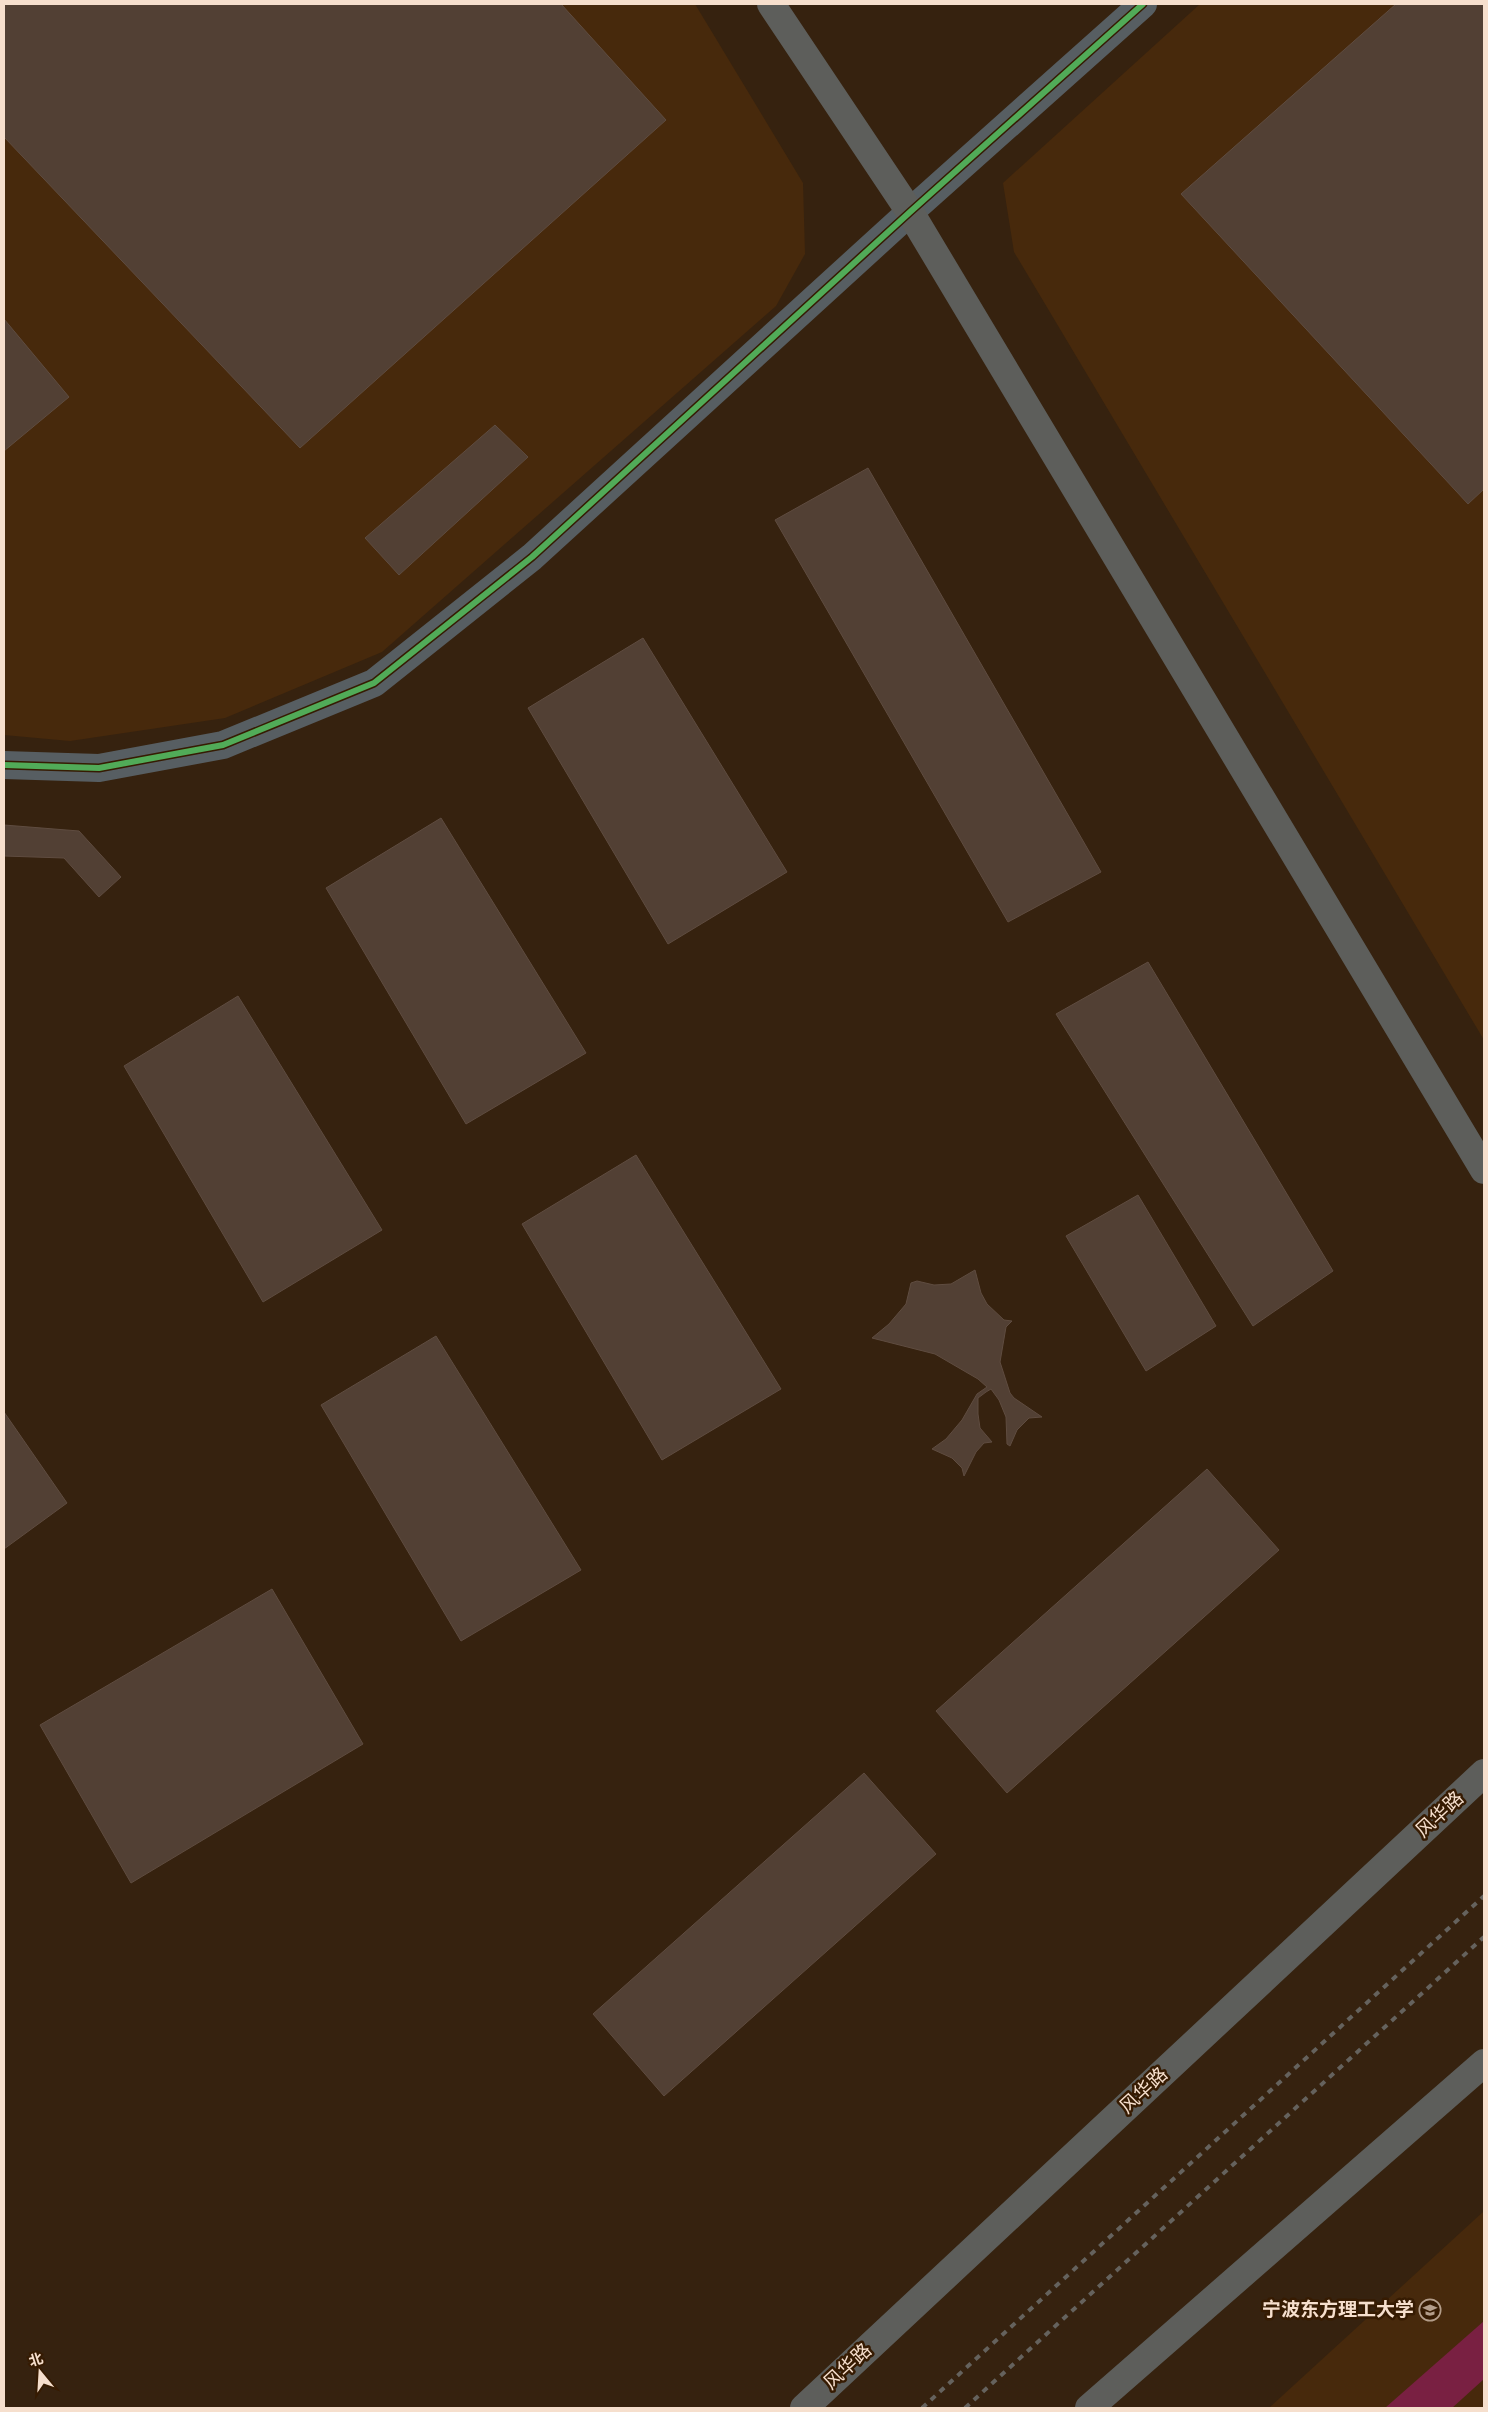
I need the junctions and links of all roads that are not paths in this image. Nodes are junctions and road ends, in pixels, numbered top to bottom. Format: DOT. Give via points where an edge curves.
graph roads {
  1 [pos="771,4"];
  2 [pos="1143,4"];
  3 [pos="910,212"];
  4 [pos="4,764"];
  5 [pos="1484,1170"];
  6 [pos="1484,1773"];
  7 [pos="1484,2064"];
  8 [pos="804,2408"];
  9 [pos="1089,2408"];
  1 -- 3 [label="main road"];
  2 -- 3 [label="street"];
  3 -- 4 [label="street" via="532,557 374,683 223,745 99,768"];
  3 -- 5 [label="main road"];
  6 -- 8 [label="main road, 风华路"];
  7 -- 9 [label="main road"];
}
